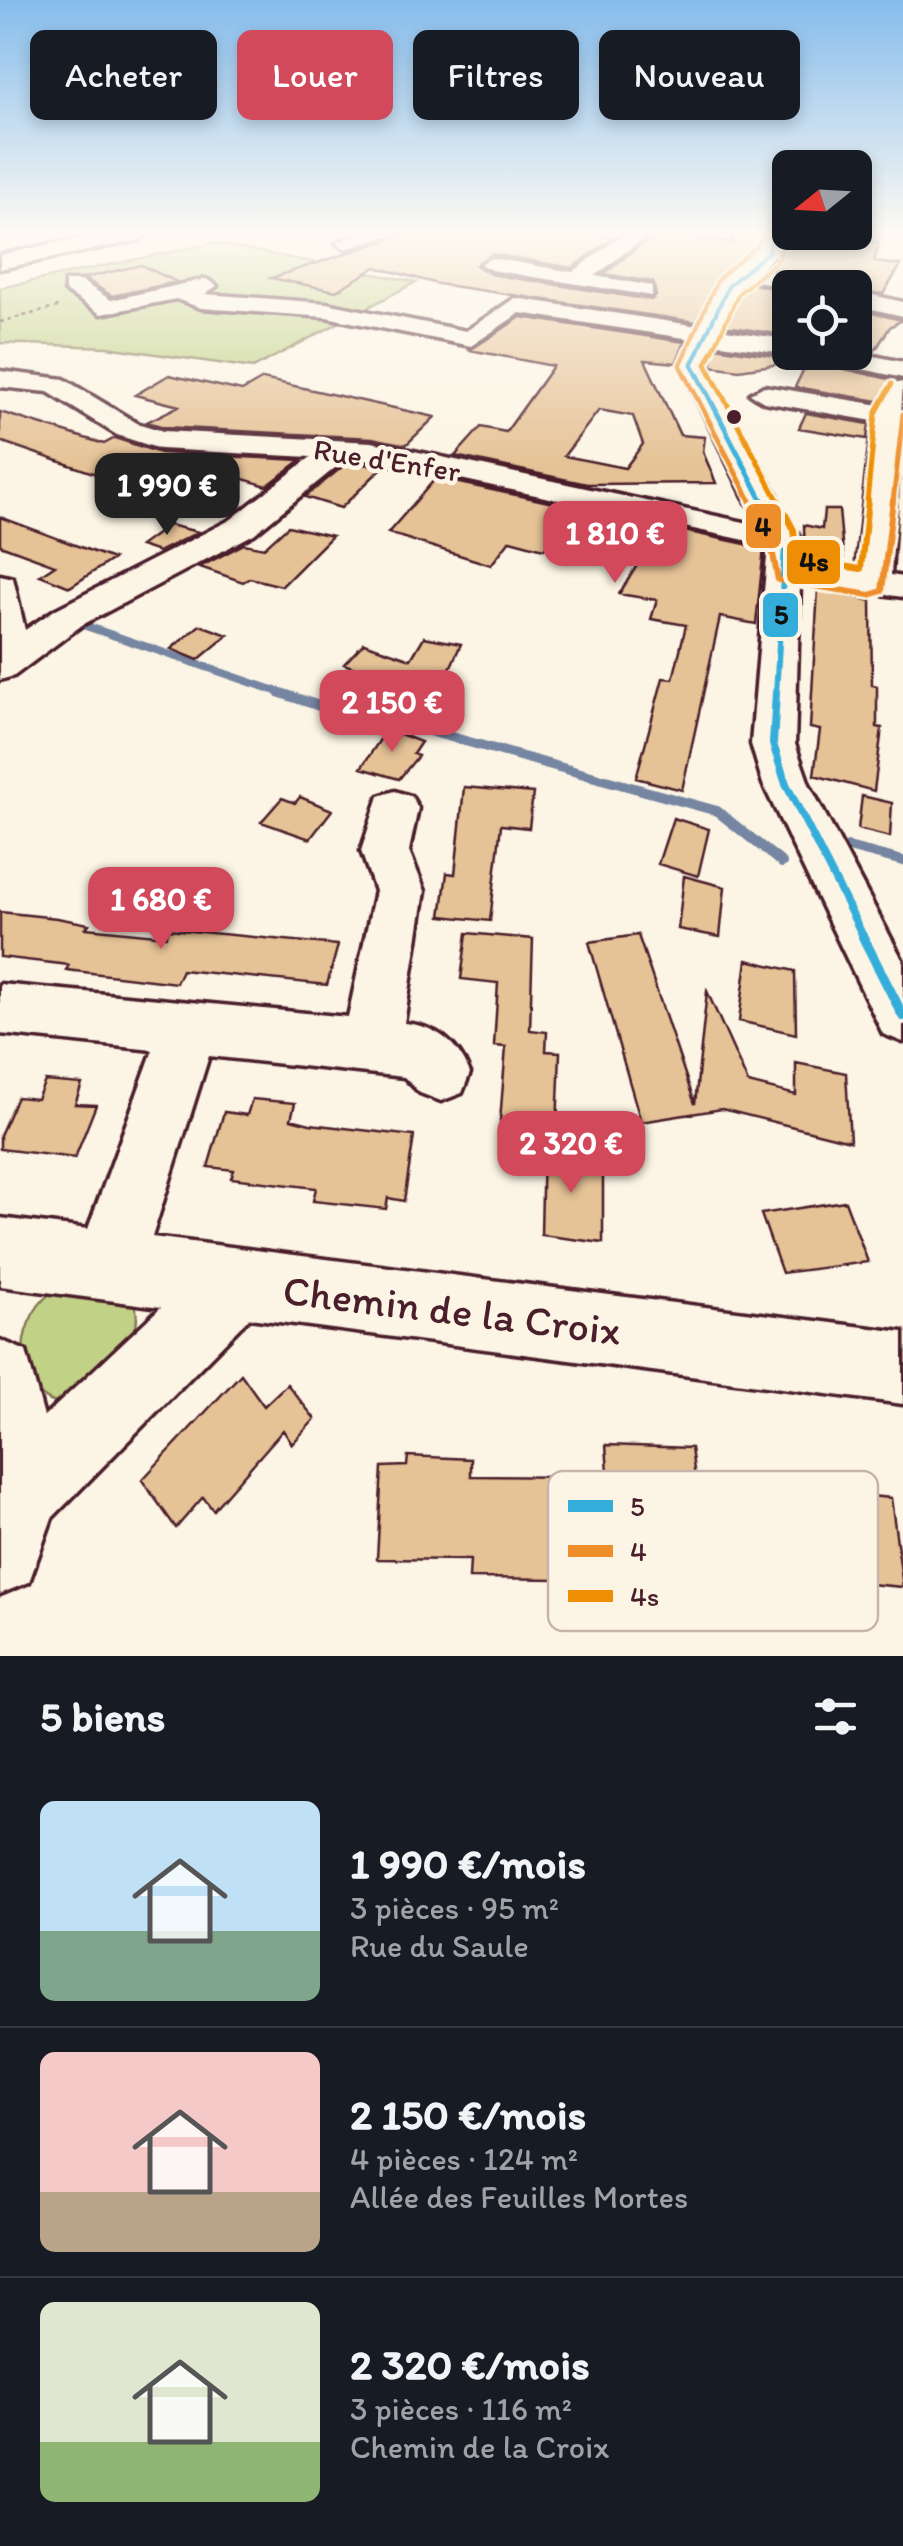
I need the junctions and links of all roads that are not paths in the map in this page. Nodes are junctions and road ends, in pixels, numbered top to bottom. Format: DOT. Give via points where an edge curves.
graph roads {
  1 [pos="327,310"];
  2 [pos="508,310"];
  3 [pos="541,310"];
  4 [pos="716,310"];
  5 [pos="872,316"];
  6 [pos="704,332"];
  7 [pos="896,342"];
  8 [pos="772,345"];
  9 [pos="0,379"];
  10 [pos="39,383"];
  11 [pos="764,394"];
  12 [pos="0,397"];
  13 [pos="896,402"];
  14 [pos="340,449"];
  15 [pos="784,553"];
  16 [pos="888,585"];
  17 [pos="0,586"];
  18 [pos="12,658"];
  19 [pos="395,808"];
  20 [pos="0,1009"];
  21 [pos="903,1016"];
  22 [pos="189,1030"];
  23 [pos="371,1047"];
  24 [pos="441,1073"];
  25 [pos="0,1252"];
  26 [pos="109,1265"];
  27 [pos="237,1282"];
  28 [pos="903,1368"];
  29 [pos="0,1376"];
  30 [pos="10,1523"];
  1 -- 2 [label="street" via="471,339"];
  3 -- 6 [label="street"];
  4 -- 6 [label="street"];
  5 -- 7 [label="street"];
  6 -- 8 [label="street"];
  6 -- 15 [label="street" via="692,364"];
  9 -- 10 [label="street, Rue d'Enfer"];
  10 -- 12 [label="street"];
  10 -- 14 [label="street, Rue d'Enfer" via="55,385 128,429 160,440"];
  11 -- 13 [label="street"];
  13 -- 16 [label="street"];
  14 -- 15 [label="street, Rue d'Enfer" via="754,536"];
  14 -- 18 [label="street" via="242,527 68,616"];
  15 -- 16 [label="street, Rue d'Enfer"];
  15 -- 21 [label="street" via="773,744 786,784"];
  17 -- 18 [label="street"];
  19 -- 23 [label="street" via="385,852 400,891"];
  20 -- 22 [label="street"];
  22 -- 23 [label="street"];
  22 -- 26 [label="street"];
  23 -- 24 [label="street" via="418,1051"];
  25 -- 26 [label="street, Chemin de la Croix"];
  26 -- 27 [label="street, Chemin de la Croix"];
  27 -- 28 [label="street, Chemin de la Croix"];
  27 -- 30 [label="street"];
  29 -- 30 [label="street"];
}
